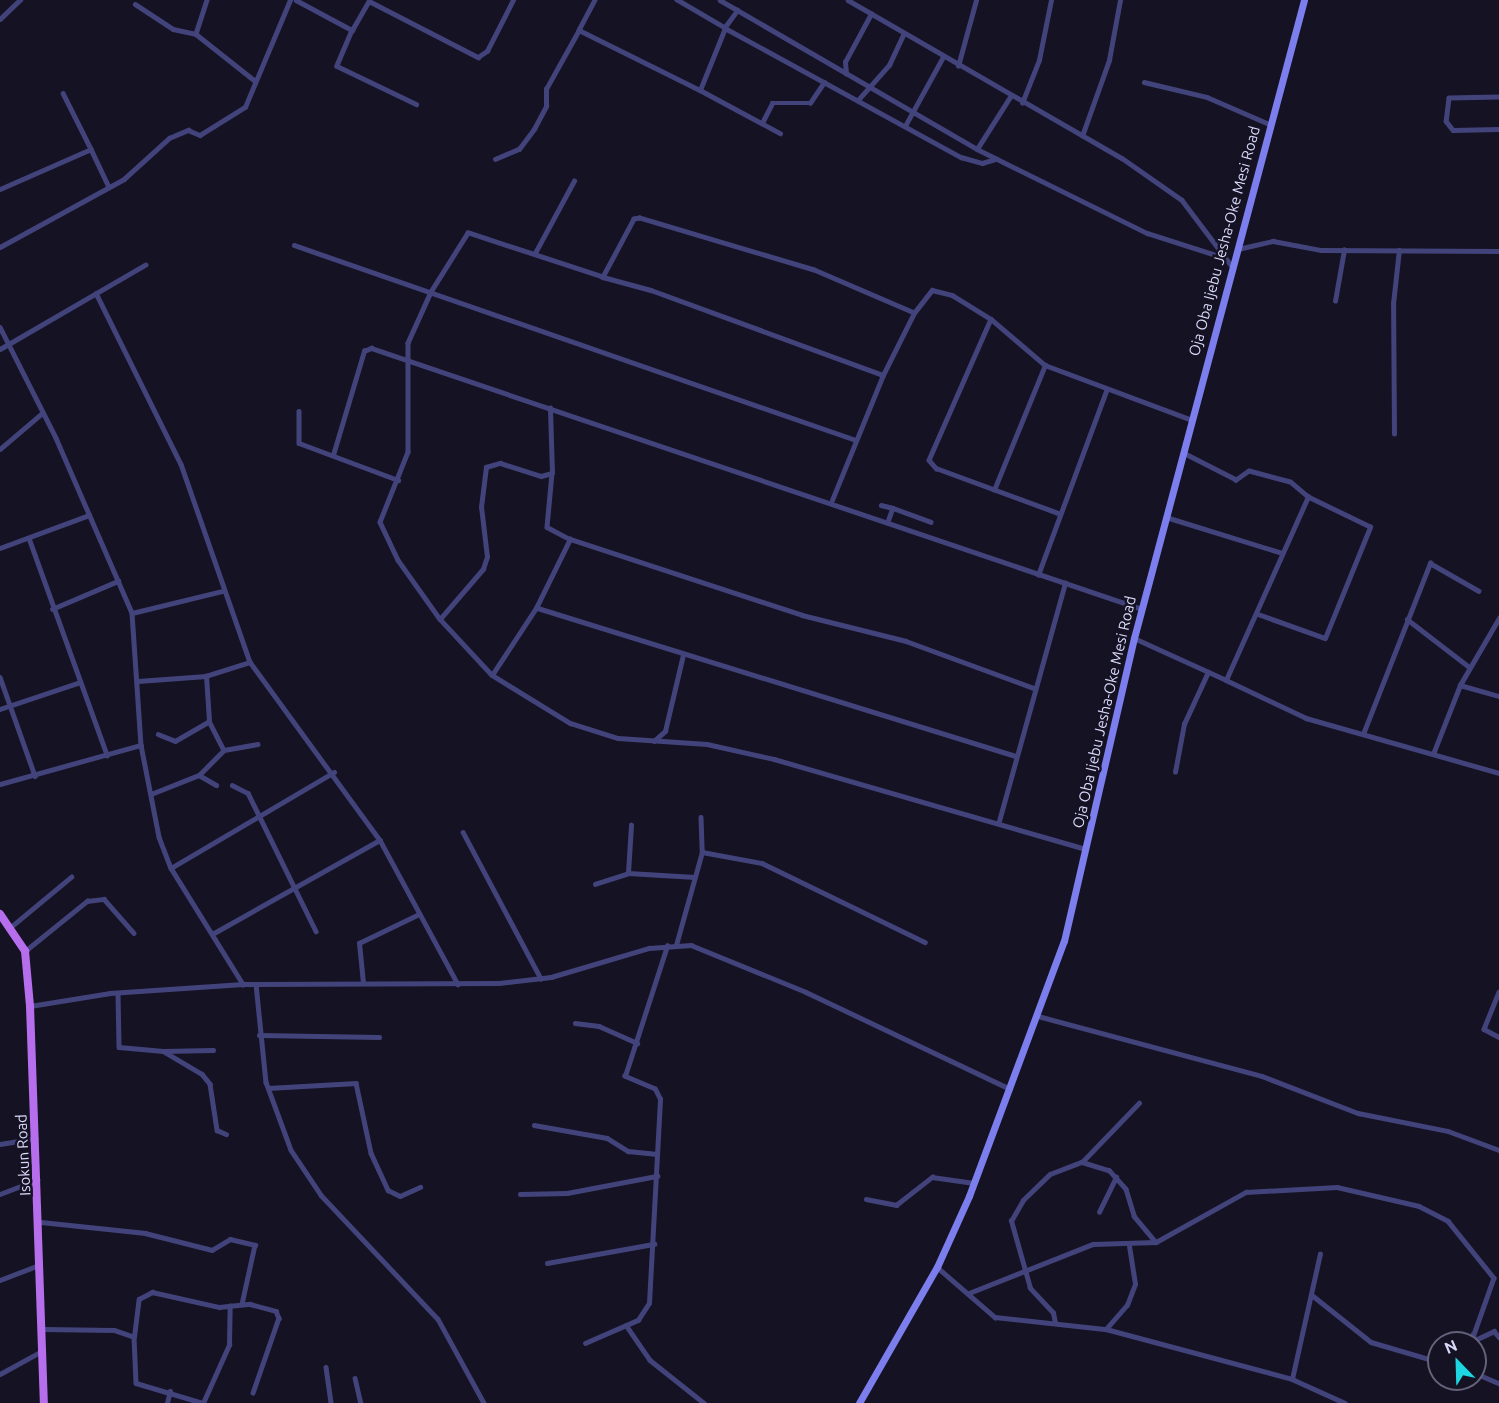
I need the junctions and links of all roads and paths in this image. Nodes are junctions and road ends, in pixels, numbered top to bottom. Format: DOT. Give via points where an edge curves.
graph roads {
  1 [pos="20,0"];
  2 [pos="207,0"];
  3 [pos="290,0"];
  4 [pos="296,0"];
  5 [pos="513,0"];
  6 [pos="595,0"];
  7 [pos="677,0"];
  8 [pos="720,0"];
  9 [pos="848,0"];
  10 [pos="976,0"];
  11 [pos="1051,0"];
  12 [pos="1120,0"];
  13 [pos="1304,0"];
  14 [pos="369,1"];
  15 [pos="135,4"];
  16 [pos="738,10"];
  17 [pos="871,14"];
  18 [pos="0,19"];
  19 [pos="725,28"];
  20 [pos="352,30"];
  21 [pos="579,30"];
  22 [pos="904,33"];
  23 [pos="196,34"];
  24 [pos="943,57"];
  25 [pos="958,66"];
  26 [pos="846,74"];
  27 [pos="255,80"];
  28 [pos="824,82"];
  29 [pos="1144,82"];
  30 [pos="872,88"];
  31 [pos="700,90"];
  32 [pos="63,93"];
  33 [pos="1010,97"];
  34 [pos="1499,97"];
  35 [pos="858,100"];
  36 [pos="1022,103"];
  37 [pos="416,104"];
  38 [pos="913,113"];
  39 [pos="762,123"];
  40 [pos="1269,124"];
  41 [pos="905,126"];
  42 [pos="1499,129"];
  43 [pos="780,133"];
  44 [pos="1499,135"];
  45 [pos="1082,136"];
  46 [pos="91,149"];
  47 [pos="976,149"];
  48 [pos="495,159"];
  49 [pos="996,159"];
  50 [pos="574,181"];
  51 [pos="109,187"];
  52 [pos="0,189"];
  53 [pos="294,244"];
  54 [pos="0,247"];
  55 [pos="1235,250"];
  56 [pos="1344,250"];
  57 [pos="1399,250"];
  58 [pos="1499,251"];
  59 [pos="535,253"];
  60 [pos="1222,257"];
  61 [pos="145,265"];
  62 [pos="1232,265"];
  63 [pos="603,278"];
  64 [pos="431,292"];
  65 [pos="96,293"];
  66 [pos="1335,301"];
  67 [pos="914,313"];
  68 [pos="992,319"];
  69 [pos="0,327"];
  70 [pos="10,343"];
  71 [pos="0,349"];
  72 [pos="410,359"];
  73 [pos="1045,365"];
  74 [pos="883,375"];
  75 [pos="1106,391"];
  76 [pos="550,408"];
  77 [pos="299,411"];
  78 [pos="41,414"];
  79 [pos="1192,420"];
  80 [pos="1394,434"];
  81 [pos="853,439"];
  82 [pos="0,448"];
  83 [pos="1183,453"];
  84 [pos="333,455"];
  85 [pos="552,473"];
  86 [pos="398,480"];
  87 [pos="994,490"];
  88 [pos="1308,497"];
  89 [pos="832,500"];
  90 [pos="881,505"];
  91 [pos="893,508"];
  92 [pos="1058,513"];
  93 [pos="89,515"];
  94 [pos="1166,517"];
  95 [pos="889,519"];
  96 [pos="932,522"];
  97 [pos="29,538"];
  98 [pos="570,539"];
  99 [pos="0,548"];
  100 [pos="1282,553"];
  101 [pos="1038,575"];
  102 [pos="118,581"];
  103 [pos="1065,583"];
  104 [pos="222,591"];
  105 [pos="1479,591"];
  106 [pos="536,608"];
  107 [pos="52,609"];
  108 [pos="1142,609"];
  109 [pos="132,613"];
  110 [pos="1258,614"];
  111 [pos="440,618"];
  112 [pos="1499,618"];
  113 [pos="1407,620"];
  114 [pos="1134,638"];
  115 [pos="683,655"];
  116 [pos="250,662"];
  117 [pos="1468,666"];
  118 [pos="1208,672"];
  119 [pos="492,675"];
  120 [pos="206,676"];
  121 [pos="0,677"];
  122 [pos="1226,680"];
  123 [pos="138,681"];
  124 [pos="80,682"];
  125 [pos="1460,685"];
  126 [pos="1035,688"];
  127 [pos="1499,696"];
  128 [pos="11,706"];
  129 [pos="0,709"];
  130 [pos="210,721"];
  131 [pos="158,734"];
  132 [pos="1363,734"];
  133 [pos="654,741"];
  134 [pos="257,744"];
  135 [pos="141,745"];
  136 [pos="224,750"];
  137 [pos="1433,754"];
  138 [pos="107,755"];
  139 [pos="1014,756"];
  140 [pos="334,772"];
  141 [pos="1174,772"];
  142 [pos="1499,773"];
  143 [pos="199,775"];
  144 [pos="36,776"];
  145 [pos="0,784"];
  146 [pos="216,785"];
  147 [pos="232,785"];
  148 [pos="151,794"];
  149 [pos="258,814"];
  150 [pos="701,817"];
  151 [pos="999,821"];
  152 [pos="631,825"];
  153 [pos="463,832"];
  154 [pos="380,840"];
  155 [pos="1086,849"];
  156 [pos="702,852"];
  157 [pos="171,868"];
  158 [pos="628,873"];
  159 [pos="70,877"];
  160 [pos="695,877"];
  161 [pos="595,884"];
  162 [pos="293,889"];
  163 [pos="0,914"];
  164 [pos="417,915"];
  165 [pos="12,926"];
  166 [pos="316,931"];
  167 [pos="134,933"];
  168 [pos="214,933"];
  169 [pos="925,942"];
  170 [pos="676,945"];
  171 [pos="667,946"];
  172 [pos="25,951"];
  173 [pos="541,979"];
  174 [pos="363,983"];
  175 [pos="243,984"];
  176 [pos="256,984"];
  177 [pos="458,984"];
  178 [pos="1499,992"];
  179 [pos="118,993"];
  180 [pos="30,1006"];
  181 [pos="1038,1016"];
  182 [pos="575,1023"];
  183 [pos="259,1035"];
  184 [pos="379,1037"];
  185 [pos="1499,1037"];
  186 [pos="638,1043"];
  187 [pos="213,1050"];
  188 [pos="163,1051"];
  189 [pos="268,1088"];
  190 [pos="1010,1089"];
  191 [pos="1139,1103"];
  192 [pos="534,1125"];
  193 [pos="226,1134"];
  194 [pos="36,1138"];
  195 [pos="0,1144"];
  196 [pos="1498,1147"];
  197 [pos="657,1154"];
  198 [pos="1082,1161"];
  199 [pos="657,1176"];
  200 [pos="1116,1177"];
  201 [pos="37,1180"];
  202 [pos="974,1183"];
  203 [pos="420,1187"];
  204 [pos="0,1194"];
  205 [pos="520,1194"];
  206 [pos="866,1198"];
  207 [pos="1099,1212"];
  208 [pos="41,1222"];
  209 [pos="1156,1242"];
  210 [pos="654,1244"];
  211 [pos="1129,1246"];
  212 [pos="1320,1254"];
  213 [pos="547,1263"];
  214 [pos="42,1264"];
  215 [pos="937,1267"];
  216 [pos="1025,1270"];
  217 [pos="1489,1270"];
  218 [pos="1499,1278"];
  219 [pos="0,1280"];
  220 [pos="969,1293"];
  221 [pos="1312,1295"];
  222 [pos="242,1304"];
  223 [pos="230,1306"];
  224 [pos="1055,1323"];
  225 [pos="626,1325"];
  226 [pos="43,1329"];
  227 [pos="1106,1329"];
  228 [pos="1474,1331"];
  229 [pos="1487,1334"];
  230 [pos="135,1337"];
  231 [pos="1499,1337"];
  232 [pos="585,1343"];
  233 [pos="45,1349"];
  234 [pos="1427,1358"];
  235 [pos="326,1367"];
  236 [pos="0,1374"];
  237 [pos="356,1378"];
  238 [pos="1292,1379"];
  239 [pos="170,1391"];
  240 [pos="253,1393"];
  241 [pos="44,1403"];
  242 [pos="167,1403"];
  243 [pos="203,1403"];
  244 [pos="331,1403"];
  245 [pos="361,1403"];
  246 [pos="484,1403"];
  247 [pos="704,1403"];
  248 [pos="859,1403"];
  249 [pos="1345,1403"];
  1 -- 18 [label="street"];
  2 -- 23 [label="street"];
  3 -- 27 [label="street"];
  4 -- 20 [label="street"];
  5 -- 14 [label="street" via="488,51 478,57"];
  6 -- 21 [label="street"];
  7 -- 19 [label="street"];
  8 -- 16 [label="street"];
  9 -- 17 [label="street"];
  10 -- 25 [label="street"];
  11 -- 36 [label="street" via="1039,60"];
  12 -- 45 [label="street" via="1109,60"];
  13 -- 40 [label="main road, Oja Oba Ijebu Jesha-Oke Mesi Road"];
  14 -- 20 [label="street"];
  15 -- 23 [label="street" via="173,29"];
  16 -- 19 [label="street"];
  16 -- 26 [label="street"];
  17 -- 22 [label="street"];
  17 -- 26 [label="street" via="845,62"];
  19 -- 28 [label="street"];
  19 -- 31 [label="street"];
  20 -- 37 [label="street" via="337,66"];
  21 -- 31 [label="street"];
  21 -- 48 [label="street" via="546,89 546,106 534,129 519,148"];
  22 -- 24 [label="street"];
  22 -- 30 [label="street"];
  23 -- 27 [label="street"];
  24 -- 25 [label="street"];
  24 -- 38 [label="street"];
  25 -- 33 [label="street"];
  26 -- 30 [label="street"];
  27 -- 51 [label="street" via="245,107 200,135 188,130 170,138 139,168"];
  28 -- 35 [label="street"];
  28 -- 39 [label="street" via="810,103 772,103"];
  29 -- 40 [label="street" via="1208,97"];
  30 -- 35 [label="street"];
  30 -- 38 [label="street"];
  31 -- 39 [label="street"];
  32 -- 46 [label="street"];
  33 -- 36 [label="street"];
  33 -- 47 [label="street"];
  34 -- 42 [label="street" via="1449,98 1446,121 1453,130"];
  35 -- 41 [label="street"];
  36 -- 45 [label="street"];
  38 -- 41 [label="street"];
  38 -- 47 [label="street"];
  39 -- 43 [label="street"];
  40 -- 55 [label="main road, Oja Oba Ijebu Jesha-Oke Mesi Road"];
  41 -- 49 [label="street" via="971,161"];
  42 -- 44 [label="street"];
  45 -- 60 [label="street" via="1182,200"];
  46 -- 51 [label="street"];
  46 -- 52 [label="street"];
  47 -- 49 [label="street"];
  49 -- 60 [label="street" via="1147,233"];
  50 -- 59 [label="street"];
  51 -- 54 [label="street"];
  53 -- 64 [label="street"];
  55 -- 56 [label="street" via="1273,240"];
  55 -- 62 [label="main road, Oja Oba Ijebu Jesha-Oke Mesi Road"];
  56 -- 57 [label="street"];
  56 -- 66 [label="street"];
  57 -- 58 [label="street"];
  57 -- 80 [label="street" via="1393,304"];
  59 -- 63 [label="street"];
  59 -- 64 [label="street" via="468,233"];
  60 -- 62 [label="street"];
  61 -- 65 [label="street"];
  62 -- 79 [label="main road, Oja Oba Ijebu Jesha-Oke Mesi Road"];
  63 -- 67 [label="street" via="634,219 640,218 814,270"];
  63 -- 74 [label="street" via="651,290"];
  64 -- 72 [label="street" via="408,343"];
  64 -- 81 [label="street"];
  65 -- 70 [label="street"];
  65 -- 104 [label="street" via="181,464"];
  67 -- 68 [label="street" via="928,293 938,290"];
  67 -- 74 [label="street"];
  68 -- 73 [label="street"];
  68 -- 87 [label="street" via="929,460 936,468"];
  69 -- 70 [label="street"];
  70 -- 71 [label="street"];
  70 -- 78 [label="street"];
  72 -- 76 [label="street"];
  72 -- 84 [label="street" via="364,351"];
  72 -- 86 [label="street" via="408,452"];
  73 -- 75 [label="street"];
  73 -- 87 [label="street"];
  74 -- 81 [label="street"];
  75 -- 79 [label="street"];
  75 -- 92 [label="street" via="1086,455"];
  76 -- 85 [label="street"];
  76 -- 89 [label="street"];
  77 -- 84 [label="street" via="298,441"];
  78 -- 82 [label="street"];
  78 -- 93 [label="street"];
  79 -- 83 [label="main road, Oja Oba Ijebu Jesha-Oke Mesi Road"];
  81 -- 89 [label="street"];
  83 -- 88 [label="street" via="1236,480 1249,471 1290,482"];
  83 -- 94 [label="main road, Oja Oba Ijebu Jesha-Oke Mesi Road"];
  84 -- 86 [label="street"];
  85 -- 98 [label="street" via="547,527"];
  85 -- 111 [label="street" via="541,476 500,463 486,466 483,569"];
  86 -- 111 [label="street" via="380,522 398,560"];
  87 -- 92 [label="street"];
  88 -- 100 [label="street"];
  88 -- 110 [label="street" via="1370,527 1325,638"];
  89 -- 95 [label="street"];
  90 -- 91 [label="street"];
  91 -- 95 [label="street"];
  91 -- 96 [label="street"];
  92 -- 101 [label="street"];
  93 -- 97 [label="street"];
  93 -- 102 [label="street"];
  94 -- 100 [label="street"];
  94 -- 108 [label="main road, Oja Oba Ijebu Jesha-Oke Mesi Road"];
  95 -- 101 [label="street"];
  97 -- 99 [label="street"];
  97 -- 107 [label="street"];
  98 -- 106 [label="street"];
  98 -- 126 [label="street" via="802,615 906,641"];
  100 -- 110 [label="street"];
  101 -- 103 [label="street"];
  102 -- 107 [label="street"];
  102 -- 109 [label="street"];
  103 -- 108 [label="street"];
  103 -- 126 [label="street"];
  104 -- 109 [label="street"];
  104 -- 116 [label="street"];
  105 -- 113 [label="street" via="1430,563"];
  106 -- 115 [label="street"];
  106 -- 119 [label="street"];
  107 -- 124 [label="street"];
  108 -- 114 [label="main road, Oja Oba Ijebu Jesha-Oke Mesi Road"];
  109 -- 123 [label="street"];
  110 -- 122 [label="street"];
  111 -- 119 [label="street"];
  112 -- 117 [label="street"];
  113 -- 117 [label="street"];
  113 -- 132 [label="street"];
  114 -- 118 [label="street"];
  114 -- 155 [label="main road, Oja Oba Ijebu Jesha-Oke Mesi Road"];
  115 -- 133 [label="street" via="665,731"];
  115 -- 139 [label="street"];
  116 -- 120 [label="street"];
  116 -- 140 [label="street" via="295,728"];
  117 -- 125 [label="street"];
  118 -- 122 [label="street"];
  118 -- 141 [label="street" via="1184,724"];
  119 -- 133 [label="street" via="570,723 618,738"];
  120 -- 123 [label="street"];
  120 -- 130 [label="street"];
  121 -- 128 [label="street"];
  122 -- 132 [label="street" via="1305,718"];
  123 -- 135 [label="street"];
  124 -- 128 [label="street"];
  124 -- 138 [label="street"];
  125 -- 127 [label="street"];
  125 -- 137 [label="street"];
  126 -- 139 [label="street"];
  128 -- 129 [label="street"];
  128 -- 144 [label="street"];
  130 -- 131 [label="street" via="176,741"];
  130 -- 136 [label="street"];
  132 -- 137 [label="street"];
  133 -- 151 [label="street" via="774,759"];
  134 -- 136 [label="street"];
  135 -- 138 [label="street"];
  135 -- 148 [label="street"];
  136 -- 143 [label="street"];
  137 -- 142 [label="street"];
  138 -- 144 [label="street"];
  139 -- 151 [label="street" via="1017,768"];
  140 -- 149 [label="street"];
  140 -- 154 [label="street"];
  143 -- 146 [label="street"];
  143 -- 148 [label="street"];
  144 -- 145 [label="street"];
  147 -- 149 [label="street" via="248,793"];
  148 -- 157 [label="street"];
  149 -- 157 [label="street"];
  149 -- 162 [label="street"];
  150 -- 156 [label="street"];
  151 -- 155 [label="street"];
  152 -- 158 [label="street"];
  153 -- 173 [label="street"];
  154 -- 162 [label="street"];
  154 -- 164 [label="street"];
  155 -- 181 [label="main road, Oja Oba Ijebu Jesha-Oke Mesi Road" via="1064,941"];
  156 -- 160 [label="street"];
  156 -- 169 [label="street" via="762,863"];
  157 -- 168 [label="street"];
  158 -- 160 [label="street"];
  158 -- 161 [label="street"];
  159 -- 165 [label="street"];
  160 -- 170 [label="street"];
  162 -- 166 [label="street"];
  162 -- 168 [label="street"];
  163 -- 165 [label="main road, Isokun Road"];
  164 -- 174 [label="street" via="359,943"];
  164 -- 177 [label="street"];
  165 -- 172 [label="main road, Isokun Road"];
  167 -- 172 [label="street" via="104,899 87,901"];
  168 -- 175 [label="street"];
  170 -- 171 [label="street"];
  170 -- 190 [label="street" via="721,955"];
  171 -- 173 [label="street"];
  171 -- 186 [label="street"];
  172 -- 180 [label="main road, Isokun Road"];
  173 -- 177 [label="street"];
  174 -- 176 [label="street"];
  174 -- 177 [label="street"];
  175 -- 176 [label="street"];
  175 -- 179 [label="street"];
  176 -- 183 [label="street"];
  178 -- 185 [label="street" via="1484,1029"];
  179 -- 180 [label="street"];
  179 -- 188 [label="street" via="119,1047"];
  180 -- 194 [label="main road, Isokun Road"];
  181 -- 190 [label="main road, Oja Oba Ijebu Jesha-Oke Mesi Road"];
  181 -- 196 [label="street" via="1262,1076 1358,1113 1448,1131"];
  182 -- 186 [label="street" via="600,1026"];
  183 -- 184 [label="street"];
  183 -- 189 [label="street"];
  186 -- 197 [label="street" via="626,1079 658,1093"];
  187 -- 188 [label="street"];
  188 -- 193 [label="street" via="210,1084 217,1130"];
  189 -- 203 [label="street" via="356,1083 372,1153 388,1190 400,1197"];
  189 -- 246 [label="street" via="305,1174 438,1319"];
  190 -- 202 [label="main road, Oja Oba Ijebu Jesha-Oke Mesi Road"];
  191 -- 198 [label="street"];
  192 -- 197 [label="street" via="607,1138 627,1151"];
  194 -- 195 [label="street"];
  194 -- 201 [label="main road, Isokun Road"];
  197 -- 199 [label="street"];
  198 -- 200 [label="street"];
  198 -- 216 [label="street" via="1050,1174 1011,1218"];
  199 -- 205 [label="street" via="567,1193"];
  199 -- 210 [label="street"];
  200 -- 207 [label="street"];
  200 -- 209 [label="street" via="1134,1216"];
  201 -- 204 [label="street"];
  201 -- 208 [label="main road, Isokun Road"];
  202 -- 206 [label="street" via="932,1177 896,1205"];
  202 -- 215 [label="main road, Oja Oba Ijebu Jesha-Oke Mesi Road"];
  208 -- 214 [label="main road, Isokun Road"];
  208 -- 222 [label="street" via="145,1233 212,1250 230,1239 255,1245"];
  209 -- 211 [label="street"];
  209 -- 217 [label="street" via="1246,1192 1337,1187 1439,1214"];
  210 -- 213 [label="street"];
  210 -- 225 [label="street" via="650,1303 638,1320"];
  211 -- 216 [label="street" via="1093,1244"];
  211 -- 227 [label="street" via="1135,1284 1127,1305"];
  212 -- 221 [label="street"];
  214 -- 219 [label="street"];
  214 -- 226 [label="main road, Isokun Road"];
  215 -- 220 [label="street"];
  215 -- 248 [label="main road, Oja Oba Ijebu Jesha-Oke Mesi Road"];
  216 -- 220 [label="street"];
  216 -- 224 [label="street" via="1034,1297 1053,1313"];
  217 -- 218 [label="street"];
  217 -- 228 [label="street" via="1494,1278"];
  220 -- 224 [label="street" via="994,1317"];
  221 -- 234 [label="street" via="1371,1342"];
  221 -- 238 [label="street"];
  222 -- 223 [label="street"];
  222 -- 240 [label="street" via="276,1311 279,1318"];
  223 -- 230 [label="street" via="146,1293 139,1299"];
  223 -- 243 [label="street" via="229,1345"];
  224 -- 227 [label="street"];
  225 -- 232 [label="street"];
  225 -- 247 [label="street" via="650,1360"];
  226 -- 230 [label="street" via="108,1329"];
  226 -- 233 [label="main road, Isokun Road"];
  227 -- 238 [label="street"];
  229 -- 231 [label="street" via="1494,1331"];
  230 -- 239 [label="street" via="136,1383"];
  233 -- 236 [label="street"];
  233 -- 241 [label="main road, Isokun Road"];
  235 -- 244 [label="street"];
  237 -- 245 [label="street"];
  238 -- 249 [label="street"];
  239 -- 242 [label="street"];
  239 -- 243 [label="street"];
}
